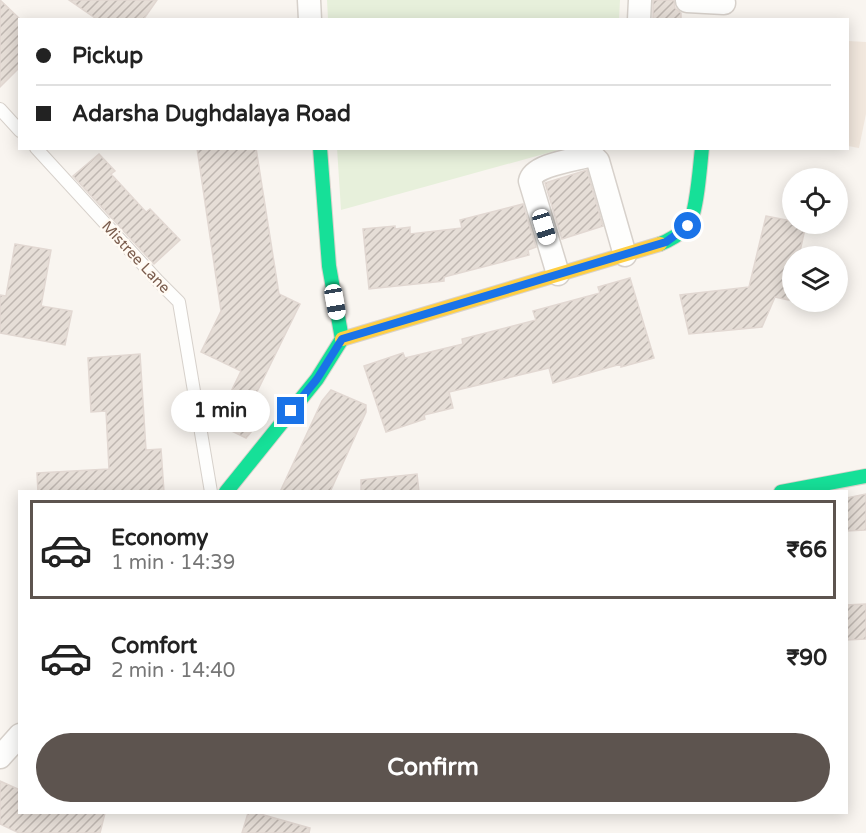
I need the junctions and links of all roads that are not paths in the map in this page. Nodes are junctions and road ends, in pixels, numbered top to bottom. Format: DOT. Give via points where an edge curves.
graph roads {
  1 [pos="309,0"];
  2 [pos="640,0"];
  3 [pos="687,7"];
  4 [pos="724,8"];
  5 [pos="310,18"];
  6 [pos="639,18"];
  7 [pos="0,110"];
  8 [pos="18,129"];
  9 [pos="38,150"];
  10 [pos="320,150"];
  11 [pos="702,150"];
  12 [pos="625,255"];
  13 [pos="558,274"];
  14 [pos="342,339"];
  15 [pos="866,476"];
  16 [pos="211,490"];
  17 [pos="228,490"];
  18 [pos="792,490"];
  19 [pos="18,737"];
  20 [pos="0,757"];
  1 -- 5 [label="street"];
  2 -- 6 [label="street"];
  3 -- 4 [label="street"];
  7 -- 8 [label="lane"];
  9 -- 16 [label="lane, Mistree Lane" via="179,302"];
  10 -- 14 [label="street" via="329,266"];
  11 -- 12 [label="street" via="688,226 666,242"];
  12 -- 13 [label="street"];
  12 -- 13 [label="street" via="594,157 538,170 530,181"];
  13 -- 14 [label="street"];
  14 -- 17 [label="street" via="317,379"];
  15 -- 18 [label="street"];
  19 -- 20 [label="street"];
}
